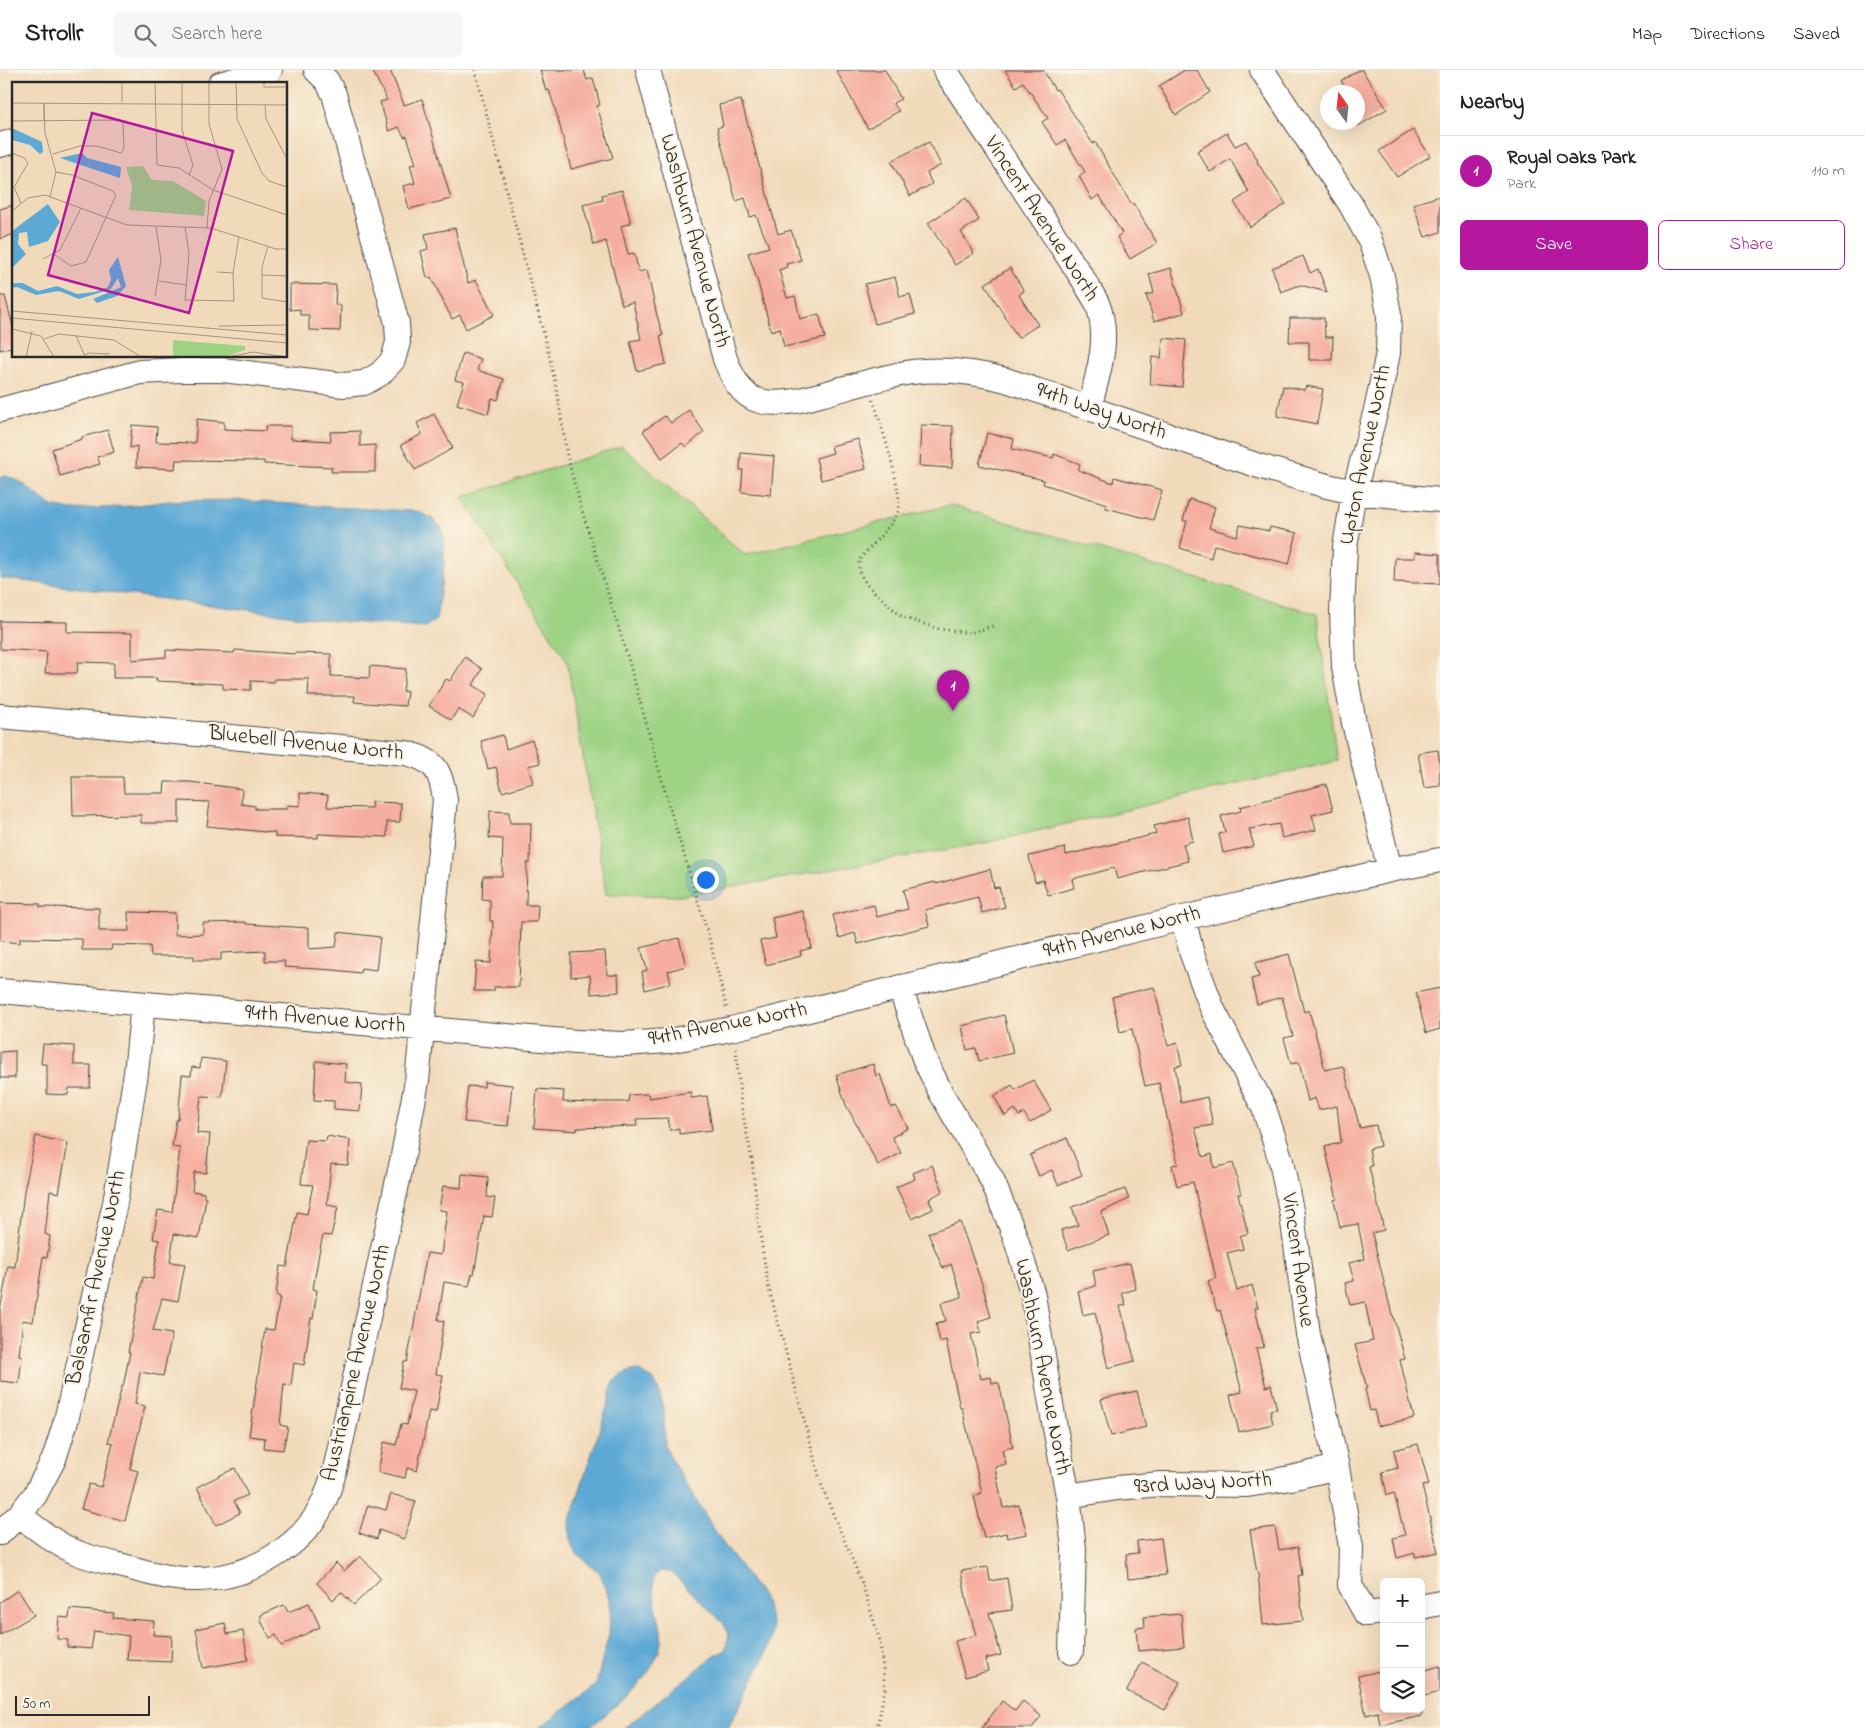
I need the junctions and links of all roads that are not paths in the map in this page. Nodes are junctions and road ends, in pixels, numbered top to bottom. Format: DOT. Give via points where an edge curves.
graph roads {
  1 [pos="270,70"];
  2 [pos="316,70"];
  3 [pos="648,70"];
  4 [pos="945,70"];
  5 [pos="1262,70"];
  6 [pos="227,82"];
  7 [pos="758,401"];
  8 [pos="1089,408"];
  9 [pos="0,410"];
  10 [pos="1354,492"];
  11 [pos="1440,500"];
  12 [pos="0,716"];
  13 [pos="1440,860"];
  14 [pos="1390,870"];
  15 [pos="1183,918"];
  16 [pos="900,987"];
  17 [pos="0,991"];
  18 [pos="143,1004"];
  19 [pos="423,1029"];
  20 [pos="1337,1467"];
  21 [pos="1068,1496"];
  22 [pos="19,1515"];
  23 [pos="0,1533"];
  24 [pos="1440,1603"];
  25 [pos="1425,1606"];
  26 [pos="1375,1612"];
  27 [pos="1071,1652"];
  1 -- 6 [label="street"];
  2 -- 9 [label="street" via="334,94 397,323 398,342 393,360 380,374 364,383 344,385 223,370 140,372"];
  3 -- 7 [label="street, Washburn Avenue North" via="725,359 732,377 744,392"];
  4 -- 8 [label="street, Vincent Avenue North" via="1097,304 1102,354"];
  5 -- 10 [label="street, Upton Avenue North" via="1351,205 1370,240 1382,276 1389,314 1388,352"];
  7 -- 8 [label="street, 94th Way North" via="797,400 911,372 943,370 976,372"];
  8 -- 10 [label="street, 94th Way North" via="1259,466"];
  10 -- 11 [label="street, 94th Way North"];
  10 -- 14 [label="street, Upton Avenue North" via="1345,547 1344,667 1354,723"];
  12 -- 19 [label="street, Bluebell Avenue North" via="406,753 422,757 435,766 443,783 445,800"];
  13 -- 14 [label="street, 94th Avenue North"];
  14 -- 15 [label="street, 94th Avenue North"];
  15 -- 16 [label="street, 94th Avenue North"];
  15 -- 20 [label="street, Vincent Avenue" via="1212,1008 1264,1108 1281,1160 1308,1334"];
  16 -- 19 [label="street, 94th Avenue North" via="668,1041 624,1044 576,1042"];
  16 -- 21 [label="street, Washburn Avenue North" via="924,1058 992,1180 1015,1236 1033,1295"];
  17 -- 18 [label="street, 94th Avenue North"];
  18 -- 19 [label="street, 94th Avenue North"];
  18 -- 22 [label="street, Balsamfir Avenue North" via="136,1073 115,1203 66,1421 54,1458 35,1494"];
  19 -- 22 [label="street, Austrianpine Avenue North" via="402,1161 335,1470 324,1500 308,1526 286,1549 259,1565 229,1576 198,1580 166,1577 81,1554 48,1537"];
  20 -- 21 [label="street, 93rd Way North" via="1247,1485 1161,1484"];
  20 -- 26 [label="street, Vincent Avenue" via="1351,1546 1350,1585"];
  21 -- 27 [label="street, Washburn Avenue North" via="1074,1549"];
  22 -- 23 [label="street, Balsamfir Avenue North"];
  24 -- 25 [label="street"];
}
